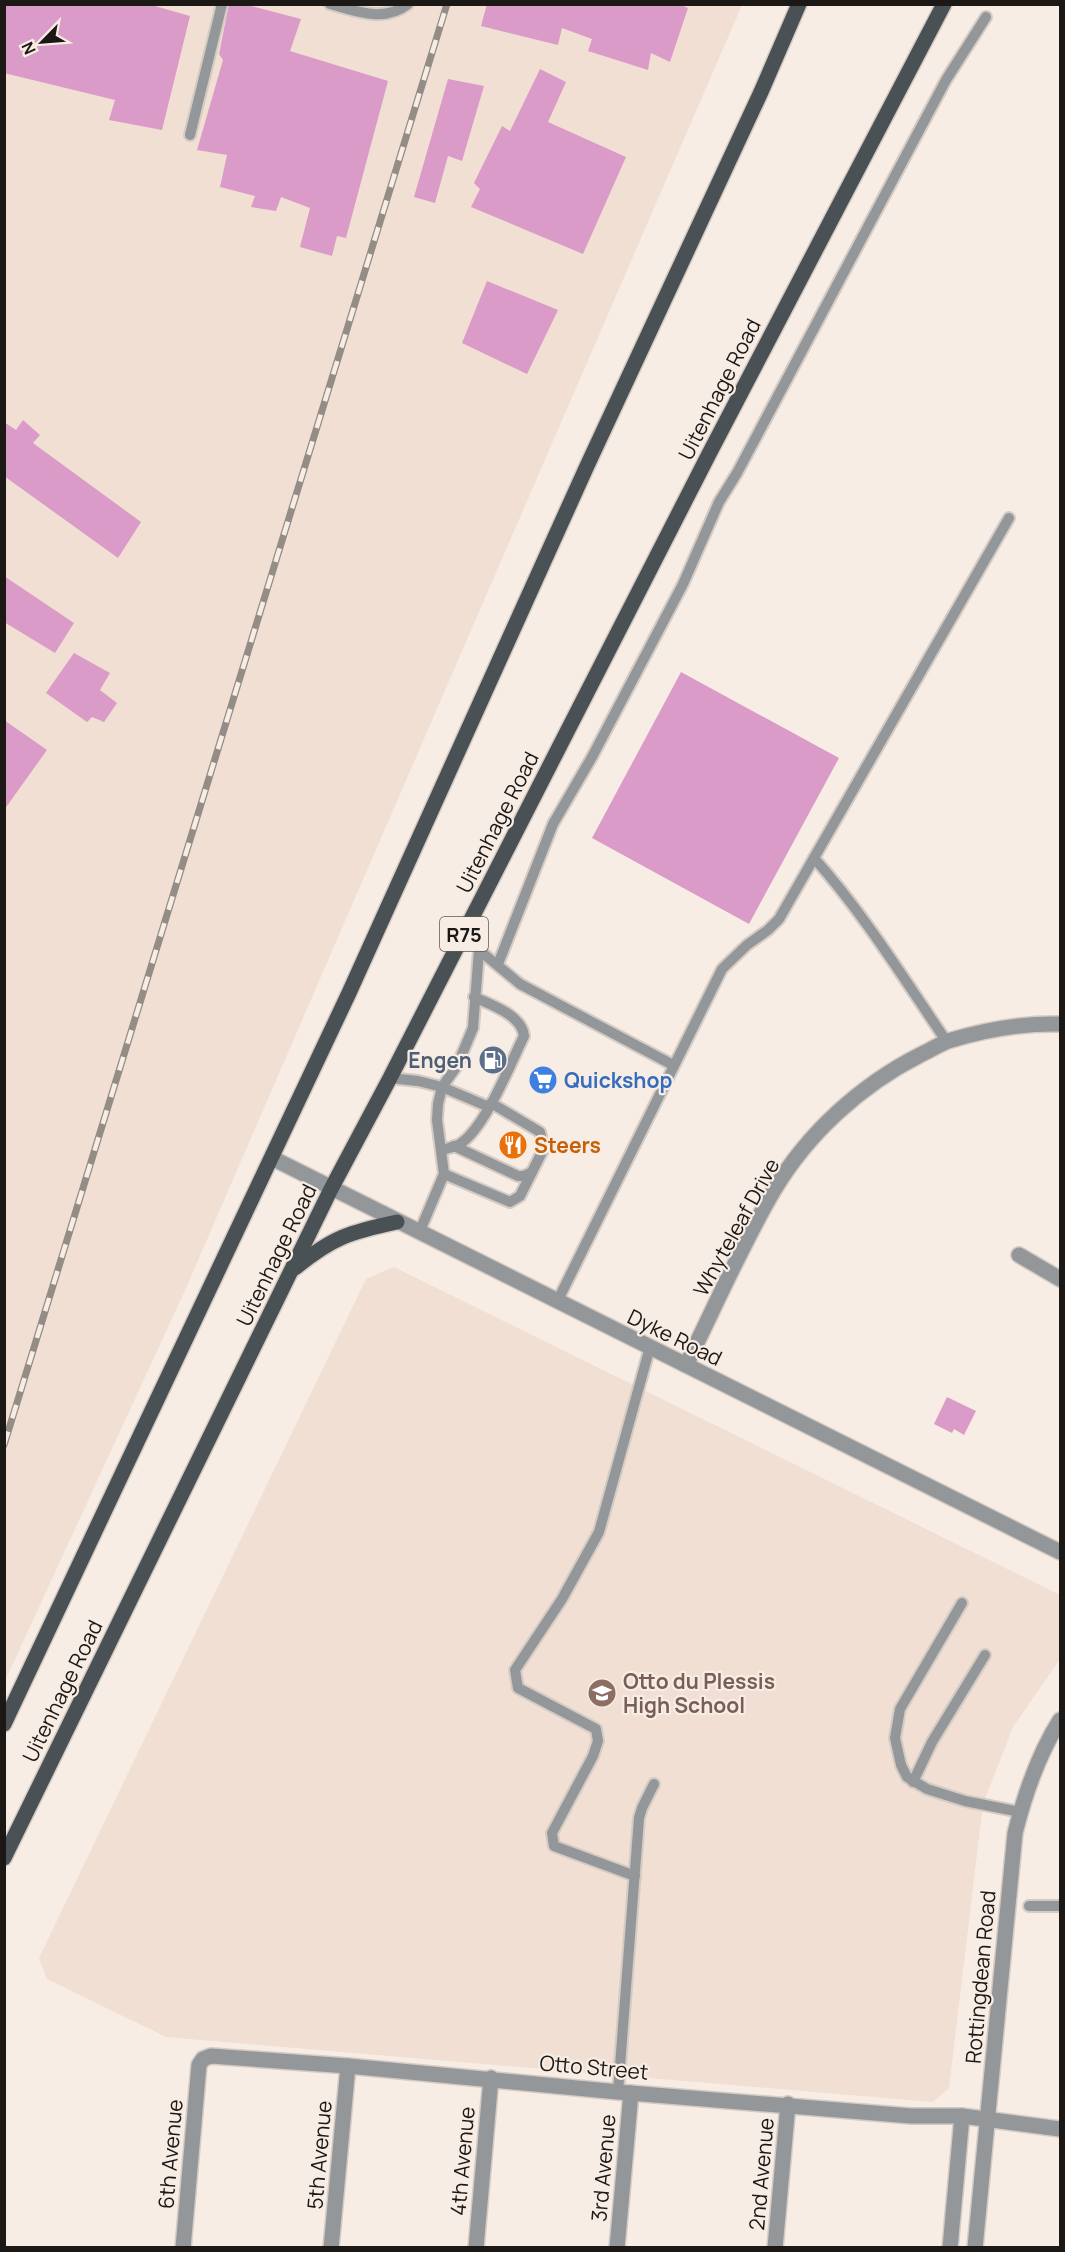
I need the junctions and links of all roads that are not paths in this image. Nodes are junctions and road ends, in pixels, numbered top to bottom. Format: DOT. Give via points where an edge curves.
graph roads {
  1 [pos="222,4"];
  2 [pos="330,4"];
  3 [pos="408,4"];
  4 [pos="799,4"];
  5 [pos="940,11"];
  6 [pos="986,17"];
  7 [pos="190,135"];
  8 [pos="1009,518"];
  9 [pos="814,858"];
  10 [pos="474,913"];
  11 [pos="479,950"];
  12 [pos="498,964"];
  13 [pos="474,997"];
  14 [pos="1060,1023"];
  15 [pos="947,1042"];
  16 [pos="673,1065"];
  17 [pos="390,1078"];
  18 [pos="442,1087"];
  19 [pos="490,1105"];
  20 [pos="454,1146"];
  21 [pos="442,1150"];
  22 [pos="272,1158"];
  23 [pos="532,1172"];
  24 [pos="444,1174"];
  25 [pos="331,1189"];
  26 [pos="397,1222"];
  27 [pos="418,1233"];
  28 [pos="1018,1255"];
  29 [pos="291,1272"];
  30 [pos="1060,1279"];
  31 [pos="557,1302"];
  32 [pos="650,1347"];
  33 [pos="686,1365"];
  34 [pos="1060,1552"];
  35 [pos="962,1603"];
  36 [pos="985,1655"];
  37 [pos="1060,1720"];
  38 [pos="4,1724"];
  39 [pos="913,1782"];
  40 [pos="654,1784"];
  41 [pos="1020,1812"];
  42 [pos="4,1858"];
  43 [pos="635,1876"];
  44 [pos="1029,1906"];
  45 [pos="1060,1906"];
  46 [pos="199,2065"];
  47 [pos="348,2066"];
  48 [pos="491,2078"];
  49 [pos="625,2092"];
  50 [pos="788,2104"];
  51 [pos="962,2116"];
  52 [pos="988,2120"];
  53 [pos="1060,2129"];
  54 [pos="183,2247"];
  55 [pos="332,2247"];
  56 [pos="476,2247"];
  57 [pos="617,2247"];
  58 [pos="775,2247"];
  59 [pos="950,2247"];
  60 [pos="975,2247"];
  1 -- 7 [label="lane"];
  2 -- 3 [label="lane" via="372,15 392,13"];
  4 -- 22 [label="main road, Uitenhage Road"];
  5 -- 10 [label="main road, Uitenhage Road / R75"];
  6 -- 12 [label="lane" via="946,80 719,502 683,584 553,824"];
  8 -- 9 [label="lane"];
  9 -- 15 [label="lane" via="863,920"];
  9 -- 16 [label="lane" via="779,919 722,969"];
  10 -- 11 [label="lane"];
  10 -- 17 [label="main road, Uitenhage Road / R75"];
  11 -- 12 [label="lane"];
  11 -- 13 [label="lane"];
  12 -- 16 [label="lane" via="520,984"];
  13 -- 18 [label="lane" via="473,1028 457,1066"];
  13 -- 19 [label="lane" via="502,1011 524,1030"];
  14 -- 15 [label="street, Whyteleaf Drive" via="1002,1028"];
  15 -- 33 [label="street, Whyteleaf Drive" via="880,1078 842,1109 807,1147 774,1191"];
  16 -- 31 [label="lane"];
  17 -- 18 [label="lane"];
  17 -- 25 [label="main road, Uitenhage Road / R75"];
  18 -- 19 [label="lane"];
  18 -- 21 [label="lane" via="437,1120"];
  19 -- 20 [label="lane" via="474,1130"];
  19 -- 23 [label="lane" via="540,1132 544,1148"];
  20 -- 21 [label="lane"];
  20 -- 23 [label="lane" via="518,1176"];
  21 -- 24 [label="lane"];
  22 -- 25 [label="street, Dyke Road"];
  22 -- 38 [label="main road, Uitenhage Road"];
  23 -- 24 [label="lane" via="520,1196 510,1202"];
  24 -- 27 [label="lane"];
  25 -- 26 [label="street, Dyke Road"];
  25 -- 29 [label="main road, Uitenhage Road / R75"];
  26 -- 27 [label="street, Dyke Road"];
  26 -- 29 [label="main road" via="328,1243"];
  27 -- 31 [label="street, Dyke Road"];
  28 -- 30 [label="street"];
  29 -- 42 [label="main road, Uitenhage Road / R75"];
  31 -- 32 [label="street, Dyke Road"];
  32 -- 33 [label="street, Dyke Road"];
  32 -- 43 [label="lane" via="599,1532 562,1599 515,1670 518,1688 596,1729 598,1741 593,1756 552,1833 554,1846"];
  33 -- 34 [label="street, Dyke Road"];
  35 -- 39 [label="lane" via="900,1709 897,1751 903,1772"];
  36 -- 39 [label="lane" via="932,1742"];
  37 -- 41 [label="street, Rottingdean Road" via="1042,1752"];
  39 -- 41 [label="lane" via="942,1795"];
  40 -- 43 [label="lane" via="639,1818"];
  41 -- 52 [label="street, Rottingdean Road" via="1011,1858"];
  43 -- 49 [label="lane"];
  44 -- 45 [label="lane"];
  46 -- 47 [label="street, Otto Street" via="211,2056"];
  46 -- 54 [label="street, 6th Avenue"];
  47 -- 48 [label="street, Otto Street"];
  47 -- 55 [label="street, 5th Avenue"];
  48 -- 49 [label="street, Otto Street"];
  48 -- 56 [label="street, 4th Avenue"];
  49 -- 50 [label="street, Otto Street"];
  49 -- 57 [label="street, 3rd Avenue"];
  50 -- 51 [label="street, Otto Street" via="912,2116"];
  50 -- 58 [label="street, 2nd Avenue"];
  51 -- 52 [label="street, Otto Street"];
  51 -- 59 [label="street"];
  52 -- 53 [label="street, Otto Street"];
  52 -- 60 [label="street, Rottingdean Road"];
}
